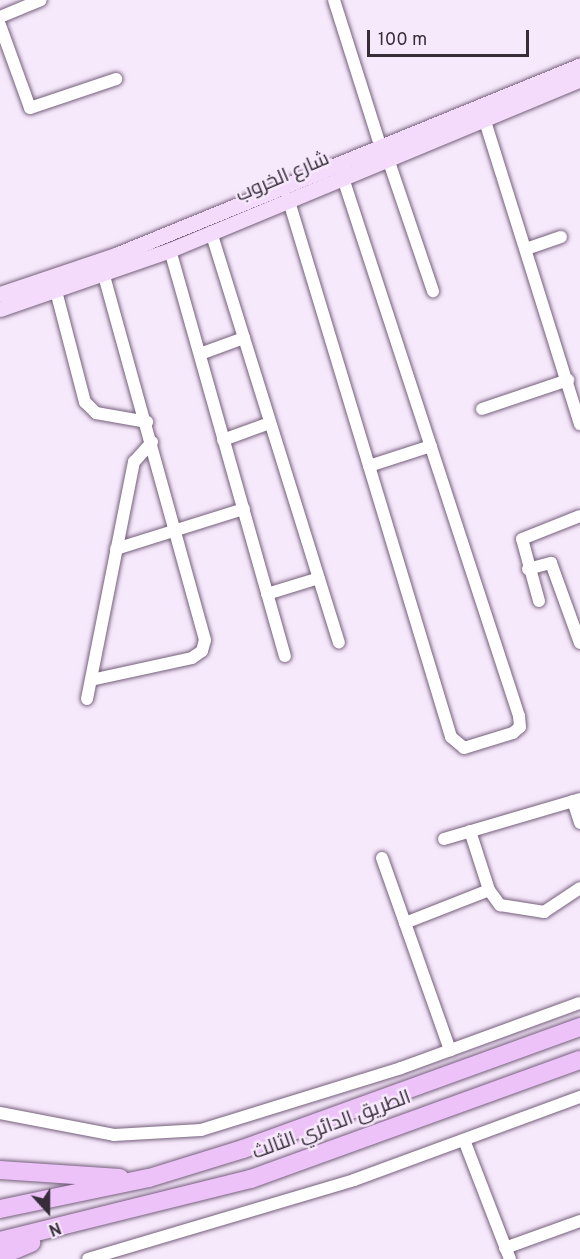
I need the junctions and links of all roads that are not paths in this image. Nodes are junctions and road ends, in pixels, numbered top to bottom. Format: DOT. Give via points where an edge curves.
graph roads {
  1 [pos="41,0"];
  2 [pos="333,0"];
  3 [pos="0,17"];
  4 [pos="0,25"];
  5 [pos="580,65"];
  6 [pos="116,79"];
  7 [pos="580,79"];
  8 [pos="483,118"];
  9 [pos="384,151"];
  10 [pos="342,176"];
  11 [pos="288,198"];
  12 [pos="211,232"];
  13 [pos="561,237"];
  14 [pos="526,249"];
  15 [pos="170,250"];
  16 [pos="120,261"];
  17 [pos="104,276"];
  18 [pos="56,291"];
  19 [pos="433,291"];
  20 [pos="0,294"];
  21 [pos="0,309"];
  22 [pos="244,338"];
  23 [pos="200,354"];
  24 [pos="568,380"];
  25 [pos="482,409"];
  26 [pos="147,422"];
  27 [pos="270,423"];
  28 [pos="580,424"];
  29 [pos="223,440"];
  30 [pos="152,442"];
  31 [pos="431,446"];
  32 [pos="369,466"];
  33 [pos="244,509"];
  34 [pos="580,516"];
  35 [pos="176,530"];
  36 [pos="116,549"];
  37 [pos="528,569"];
  38 [pos="319,578"];
  39 [pos="267,594"];
  40 [pos="539,601"];
  41 [pos="580,642"];
  42 [pos="339,643"];
  43 [pos="285,656"];
  44 [pos="91,680"];
  45 [pos="87,699"];
  46 [pos="577,800"];
  47 [pos="580,823"];
  48 [pos="470,831"];
  49 [pos="444,839"];
  50 [pos="382,858"];
  51 [pos="580,888"];
  52 [pos="489,891"];
  53 [pos="405,923"];
  54 [pos="580,1003"];
  55 [pos="580,1027"];
  56 [pos="450,1050"];
  57 [pos="580,1060"];
  58 [pos="580,1097"];
  59 [pos="0,1113"];
  60 [pos="464,1140"];
  61 [pos="0,1170"];
  62 [pos="149,1178"];
  63 [pos="0,1197"];
  64 [pos="0,1209"];
  65 [pos="94,1217"];
  66 [pos="580,1221"];
  67 [pos="0,1230"];
  68 [pos="0,1241"];
  69 [pos="508,1253"];
  70 [pos="0,1256"];
  71 [pos="88,1259"];
  1 -- 3 [label="street"];
  2 -- 9 [label="street"];
  4 -- 6 [label="street" via="30,108"];
  5 -- 9 [label="main road, شارع الخروب"];
  7 -- 8 [label="main road, شارع الخروب"];
  8 -- 9 [label="main road, شارع الخروب"];
  8 -- 14 [label="street"];
  9 -- 10 [label="main road, شارع الخروب"];
  9 -- 16 [label="main road, شارع الخروب"];
  9 -- 19 [label="street"];
  10 -- 11 [label="main road, شارع الخروب"];
  10 -- 31 [label="street"];
  11 -- 12 [label="main road, شارع الخروب"];
  11 -- 32 [label="street"];
  12 -- 15 [label="main road, شارع الخروب"];
  12 -- 22 [label="street"];
  13 -- 14 [label="street"];
  14 -- 24 [label="street"];
  15 -- 16 [label="main road, شارع الخروب"];
  15 -- 23 [label="street"];
  16 -- 17 [label="main road, شارع الخروب"];
  16 -- 20 [label="main road, شارع الخروب"];
  17 -- 18 [label="main road, شارع الخروب"];
  17 -- 26 [label="street"];
  18 -- 21 [label="main road, شارع الخروب"];
  18 -- 26 [label="street" via="85,402 96,413"];
  22 -- 23 [label="street"];
  22 -- 27 [label="street"];
  23 -- 29 [label="street"];
  24 -- 25 [label="street"];
  24 -- 28 [label="street"];
  26 -- 30 [label="street"];
  27 -- 29 [label="street"];
  27 -- 38 [label="street"];
  29 -- 33 [label="street"];
  30 -- 35 [label="street"];
  30 -- 36 [label="street" via="134,462"];
  31 -- 32 [label="street"];
  31 -- 32 [label="street" via="519,716 520,727 513,733 464,748 454,742"];
  33 -- 35 [label="street"];
  33 -- 39 [label="street"];
  34 -- 37 [label="street" via="526,535 521,545"];
  35 -- 36 [label="street"];
  35 -- 44 [label="street" via="205,640 202,651"];
  36 -- 44 [label="street"];
  37 -- 40 [label="street"];
  37 -- 41 [label="street" via="551,563"];
  38 -- 39 [label="street"];
  38 -- 42 [label="street"];
  39 -- 43 [label="street"];
  44 -- 45 [label="street"];
  46 -- 47 [label="street"];
  46 -- 48 [label="street"];
  48 -- 49 [label="street"];
  48 -- 52 [label="street"];
  50 -- 53 [label="street"];
  51 -- 52 [label="street" via="561,906 535,913 500,905"];
  52 -- 53 [label="street"];
  53 -- 56 [label="street"];
  54 -- 56 [label="street"];
  55 -- 62 [label="highway, الطريق الدائري الثالث" via="253,1146"];
  56 -- 59 [label="street" via="182,1133 114,1135"];
  57 -- 65 [label="highway, الطريق الدائري الثالث" via="252,1179"];
  58 -- 60 [label="street"];
  60 -- 69 [label="street"];
  60 -- 71 [label="street" via="354,1180"];
  61 -- 62 [label="highway"];
  62 -- 63 [label="highway, الطريق الدائري الثالث"];
  62 -- 64 [label="highway, الطريق الدائري الثالث"];
  65 -- 67 [label="highway, الطريق الدائري الثالث"];
  65 -- 68 [label="highway, الطريق الدائري الثالث"];
  65 -- 70 [label="highway"];
  66 -- 69 [label="street"];
}
